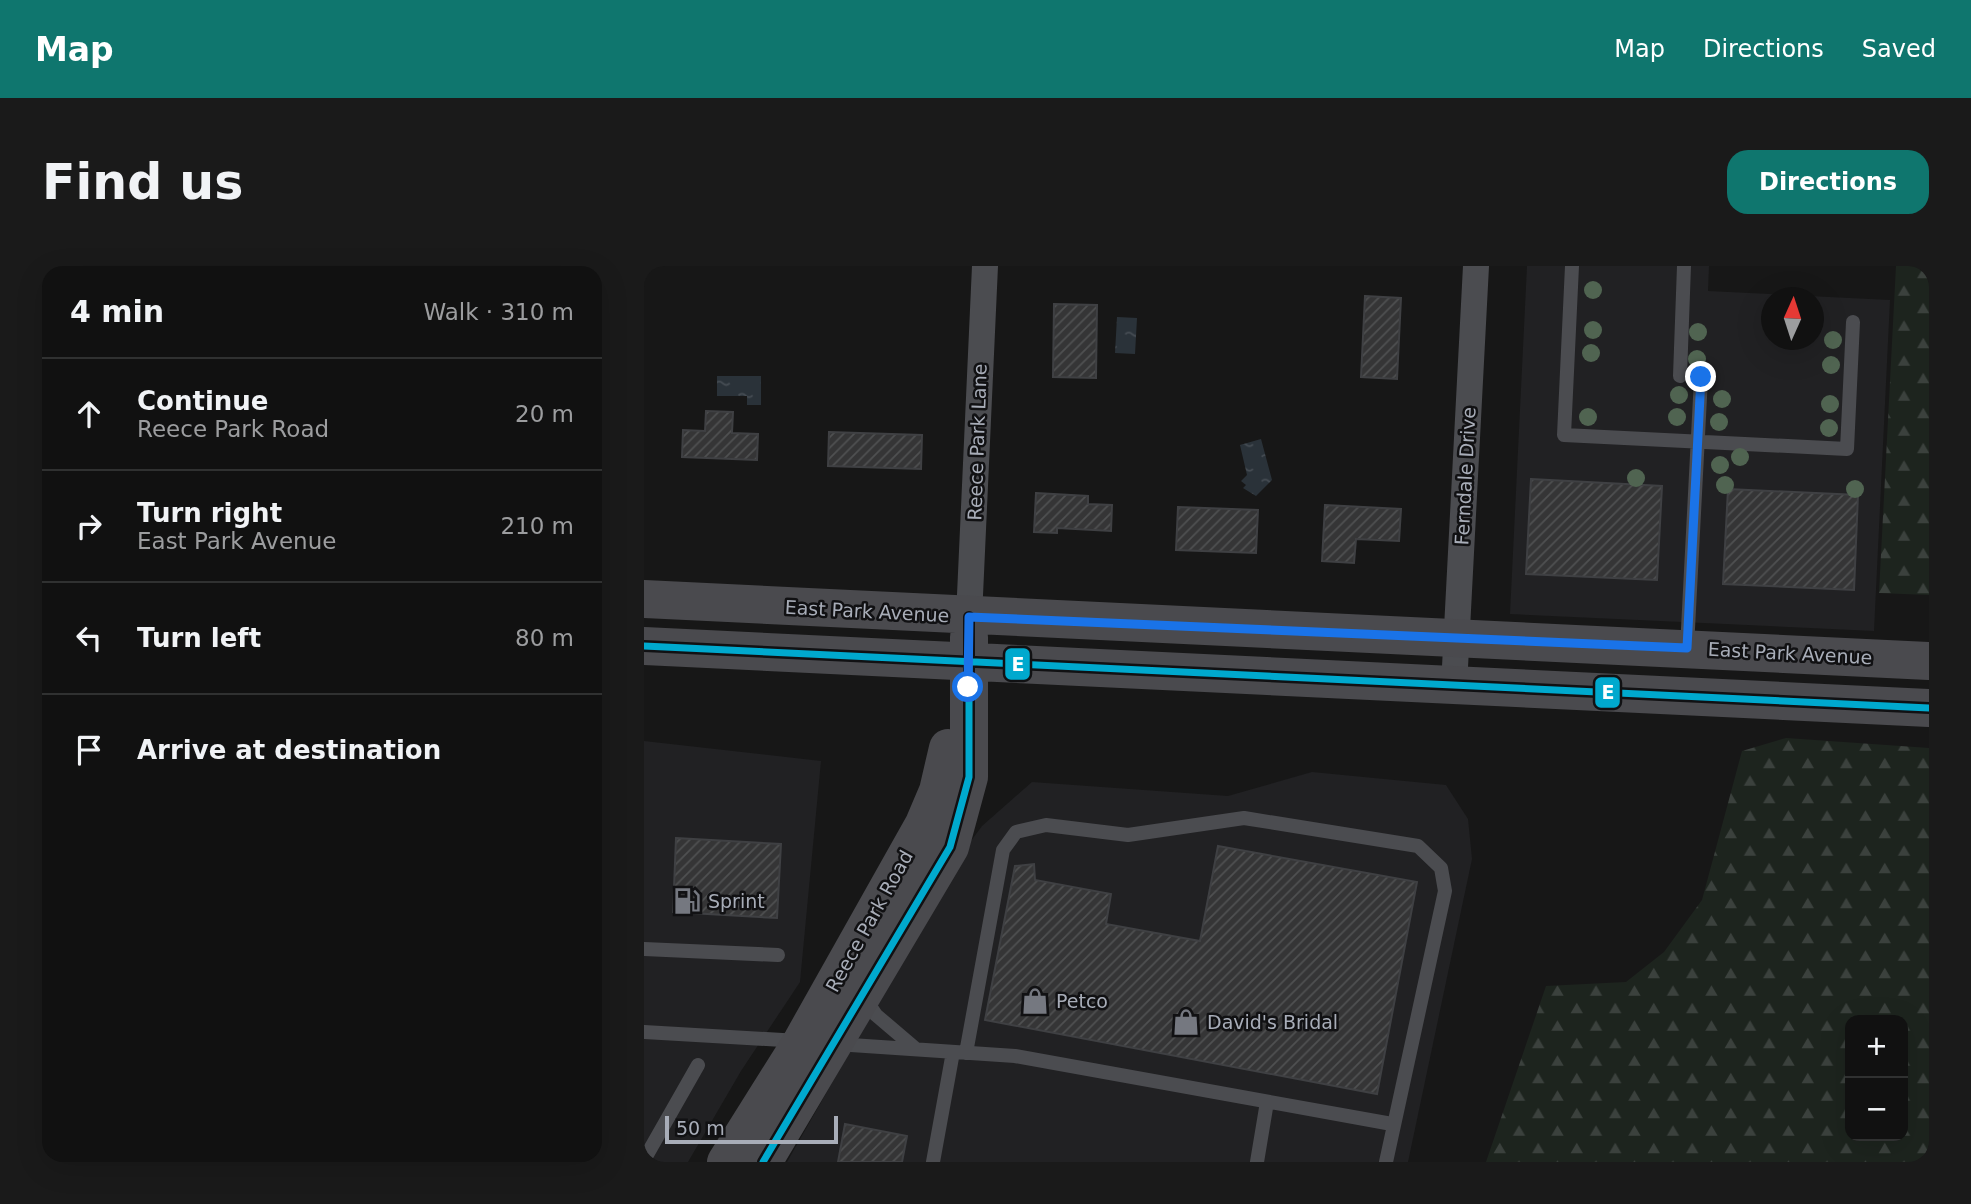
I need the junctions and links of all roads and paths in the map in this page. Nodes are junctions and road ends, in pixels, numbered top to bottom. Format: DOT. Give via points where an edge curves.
graph roads {
  1 [pos="985,266"];
  2 [pos="1476,266"];
  3 [pos="1572,266"];
  4 [pos="1684,266"];
  5 [pos="1853,322"];
  6 [pos="1680,376"];
  7 [pos="1701,377"];
  8 [pos="1698,442"];
  9 [pos="644,599"];
  10 [pos="969,617"];
  11 [pos="1457,638"];
  12 [pos="644,646"];
  13 [pos="1687,648"];
  14 [pos="968,661"];
  15 [pos="1929,661"];
  16 [pos="1454,686"];
  17 [pos="1929,708"];
  18 [pos="644,948"];
  19 [pos="778,955"];
  20 [pos="862,995"];
  21 [pos="644,1032"];
  22 [pos="818,1042"];
  23 [pos="916,1049"];
  24 [pos="960,1053"];
  25 [pos="698,1065"];
  26 [pos="1267,1102"];
  27 [pos="1392,1124"];
  28 [pos="644,1160"];
  29 [pos="726,1162"];
  30 [pos="763,1162"];
  31 [pos="933,1162"];
  32 [pos="1257,1162"];
  33 [pos="1386,1162"];
  1 -- 10 [label="street, Reece Park Lane"];
  2 -- 11 [label="street, Ferndale Drive"];
  3 -- 8 [label="lane" via="1563,435"];
  4 -- 6 [label="lane"];
  5 -- 8 [label="lane" via="1847,449"];
  7 -- 8 [label="lane"];
  8 -- 13 [label="lane"];
  9 -- 10 [label="main road, East Park Avenue"];
  10 -- 11 [label="main road, East Park Avenue"];
  10 -- 14 [label="main road, Reece Park Road"];
  11 -- 13 [label="main road, East Park Avenue"];
  11 -- 16 [label="street, Ferndale Drive"];
  12 -- 14 [label="main road"];
  13 -- 15 [label="main road, East Park Avenue"];
  14 -- 16 [label="main road"];
  14 -- 20 [label="main road, Reece Park Road" via="969,777 950,847"];
  14 -- 22 [label="main road, Reece Park Road" via="938,791"];
  16 -- 17 [label="main road"];
  18 -- 19 [label="lane"];
  20 -- 22 [label="main road, Reece Park Road"];
  20 -- 23 [label="lane" via="876,1015"];
  21 -- 22 [label="lane"];
  22 -- 23 [label="lane"];
  22 -- 29 [label="main road, Reece Park Road"];
  22 -- 30 [label="main road, Reece Park Road"];
  23 -- 24 [label="lane"];
  24 -- 26 [label="lane" via="1015,1056"];
  24 -- 27 [label="lane" via="1003,850 1016,832 1046,825 1128,835 1244,818 1418,846 1441,868 1445,891"];
  24 -- 31 [label="lane"];
  25 -- 28 [label="lane"];
  26 -- 27 [label="lane"];
  26 -- 32 [label="lane"];
  27 -- 33 [label="lane"];
}
